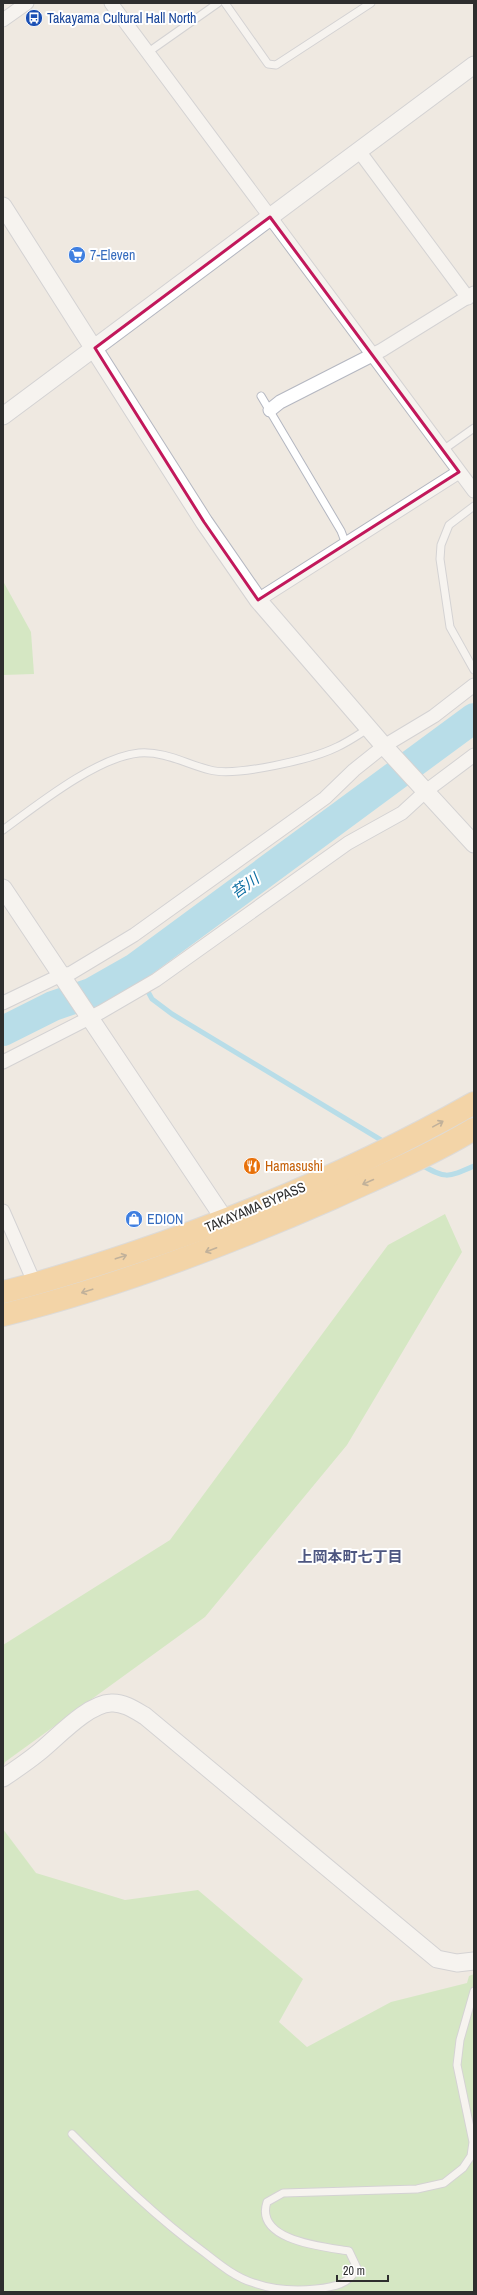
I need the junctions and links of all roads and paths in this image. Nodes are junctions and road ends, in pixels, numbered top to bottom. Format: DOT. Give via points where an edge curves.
graph roads {
  1 [pos="27,3"];
  2 [pos="111,3"];
  3 [pos="218,3"];
  4 [pos="225,3"];
  5 [pos="371,3"];
  6 [pos="3,20"];
  7 [pos="147,53"];
  8 [pos="474,65"];
  9 [pos="359,151"];
  10 [pos="3,206"];
  11 [pos="270,217"];
  12 [pos="471,295"];
  13 [pos="95,348"];
  14 [pos="372,354"];
  15 [pos="261,396"];
  16 [pos="270,410"];
  17 [pos="3,416"];
  18 [pos="474,428"];
  19 [pos="443,450"];
  20 [pos="459,472"];
  21 [pos="474,491"];
  22 [pos="474,506"];
  23 [pos="346,544"];
  24 [pos="258,600"];
  25 [pos="474,670"];
  26 [pos="474,685"];
  27 [pos="368,728"];
  28 [pos="387,750"];
  29 [pos="474,756"];
  30 [pos="423,788"];
  31 [pos="3,830"];
  32 [pos="474,844"];
  33 [pos="3,888"];
  34 [pos="63,979"];
  35 [pos="3,1003"];
  36 [pos="88,1016"];
  37 [pos="3,1062"];
  38 [pos="474,1103"];
  39 [pos="474,1129"];
  40 [pos="3,1211"];
  41 [pos="226,1221"];
  42 [pos="237,1240"];
  43 [pos="35,1284"];
  44 [pos="3,1292"];
  45 [pos="3,1315"];
  46 [pos="3,1778"];
  47 [pos="474,1961"];
  48 [pos="474,1990"];
  49 [pos="72,2134"];
  1 -- 6 [label="street"];
  2 -- 7 [label="street"];
  3 -- 7 [label="lane"];
  4 -- 5 [label="lane" via="268,64 276,65"];
  7 -- 11 [label="street"];
  8 -- 9 [label="street"];
  9 -- 11 [label="street"];
  9 -- 12 [label="street"];
  10 -- 13 [label="street"];
  11 -- 13 [label="street"];
  11 -- 14 [label="street"];
  12 -- 14 [label="street"];
  13 -- 17 [label="street"];
  13 -- 24 [label="street" via="204,522"];
  14 -- 16 [label="street" via="280,402"];
  14 -- 19 [label="street"];
  15 -- 16 [label="lane"];
  16 -- 23 [label="lane" via="341,531"];
  18 -- 19 [label="lane"];
  19 -- 20 [label="street"];
  20 -- 21 [label="street"];
  20 -- 23 [label="street"];
  22 -- 25 [label="lane" via="449,525 440,559 450,627"];
  23 -- 24 [label="street"];
  24 -- 27 [label="street"];
  26 -- 28 [label="street"];
  27 -- 28 [label="street"];
  27 -- 31 [label="lane" via="337,748 320,754 228,773 159,754 139,753 123,757 104,764 63,787"];
  28 -- 30 [label="street"];
  28 -- 34 [label="street" via="354,770 325,798 134,935"];
  29 -- 30 [label="street"];
  30 -- 32 [label="street"];
  30 -- 36 [label="street" via="402,813 348,843 156,980"];
  33 -- 34 [label="street"];
  34 -- 35 [label="street"];
  34 -- 36 [label="street"];
  36 -- 37 [label="street"];
  36 -- 41 [label="street"];
  41 -- 38 [label="highway, TAKAYAMA BYPASS, one-way" via="382,1154"];
  39 -- 42 [label="highway, TAKAYAMA BYPASS, one-way" via="404,1166"];
  40 -- 43 [label="street"];
  41 -- 42 [label="street"];
  43 -- 41 [label="highway, TAKAYAMA BYPASS, one-way"];
  42 -- 45 [label="highway, TAKAYAMA BYPASS, one-way" via="53,1303"];
  43 -- 44 [label="highway, TAKAYAMA BYPASS"];
  46 -- 47 [label="street" via="38,1754 86,1713 101,1704 122,1704 145,1716 438,1959 457,1963"];
  48 -- 49 [label="lane" via="460,2040 457,2065 473,2142 471,2156 463,2168 444,2183 417,2189 284,2193 267,2202 264,2209 268,2220 279,2232 310,2246 348,2252 357,2268 347,2281 333,2287 270,2288 252,2283 221,2266 149,2208"];
}
